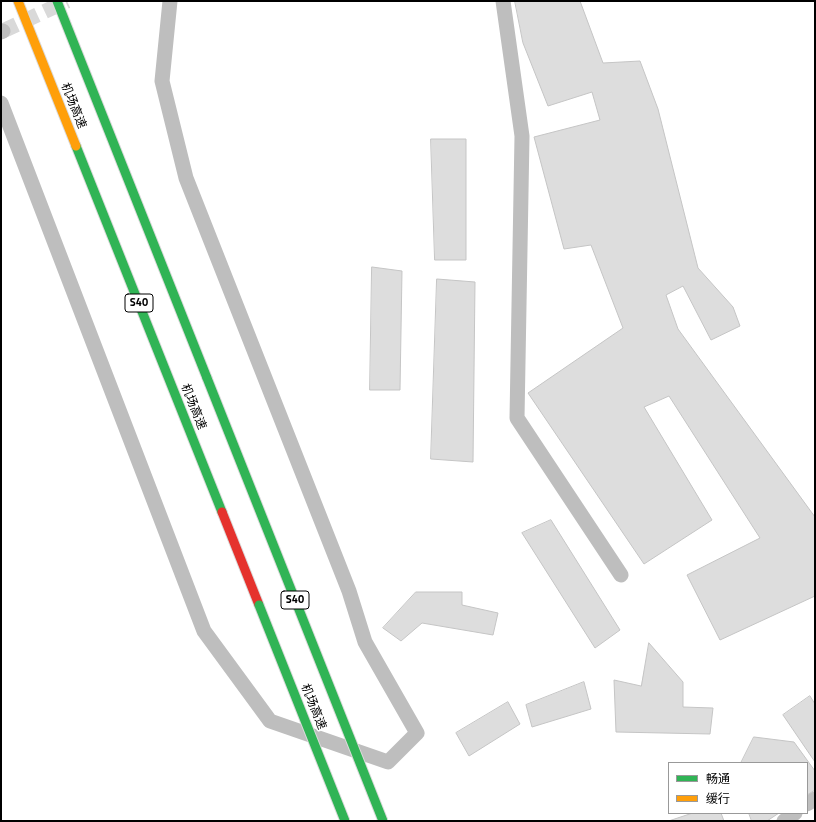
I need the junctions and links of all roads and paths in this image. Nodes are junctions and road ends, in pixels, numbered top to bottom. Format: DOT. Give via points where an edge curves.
graph roads {
  1 [pos="18,1"];
  2 [pos="57,1"];
  3 [pos="170,1"];
  4 [pos="503,1"];
  5 [pos="1,103"];
  6 [pos="621,575"];
  7 [pos="794,814"];
  8 [pos="345,821"];
  9 [pos="383,821"];
  10 [pos="784,821"];
  1 -- 8 [label="highway, 机场高速 / S40, bridge"];
  2 -- 9 [label="highway, 机场高速 / S40, bridge"];
  3 -- 5 [label="street" via="162,81 186,178 349,591 365,642 417,733 388,762 270,721 204,631"];
  4 -- 6 [label="street" via="522,136 517,418"];
  7 -- 10 [label="street"];
}
